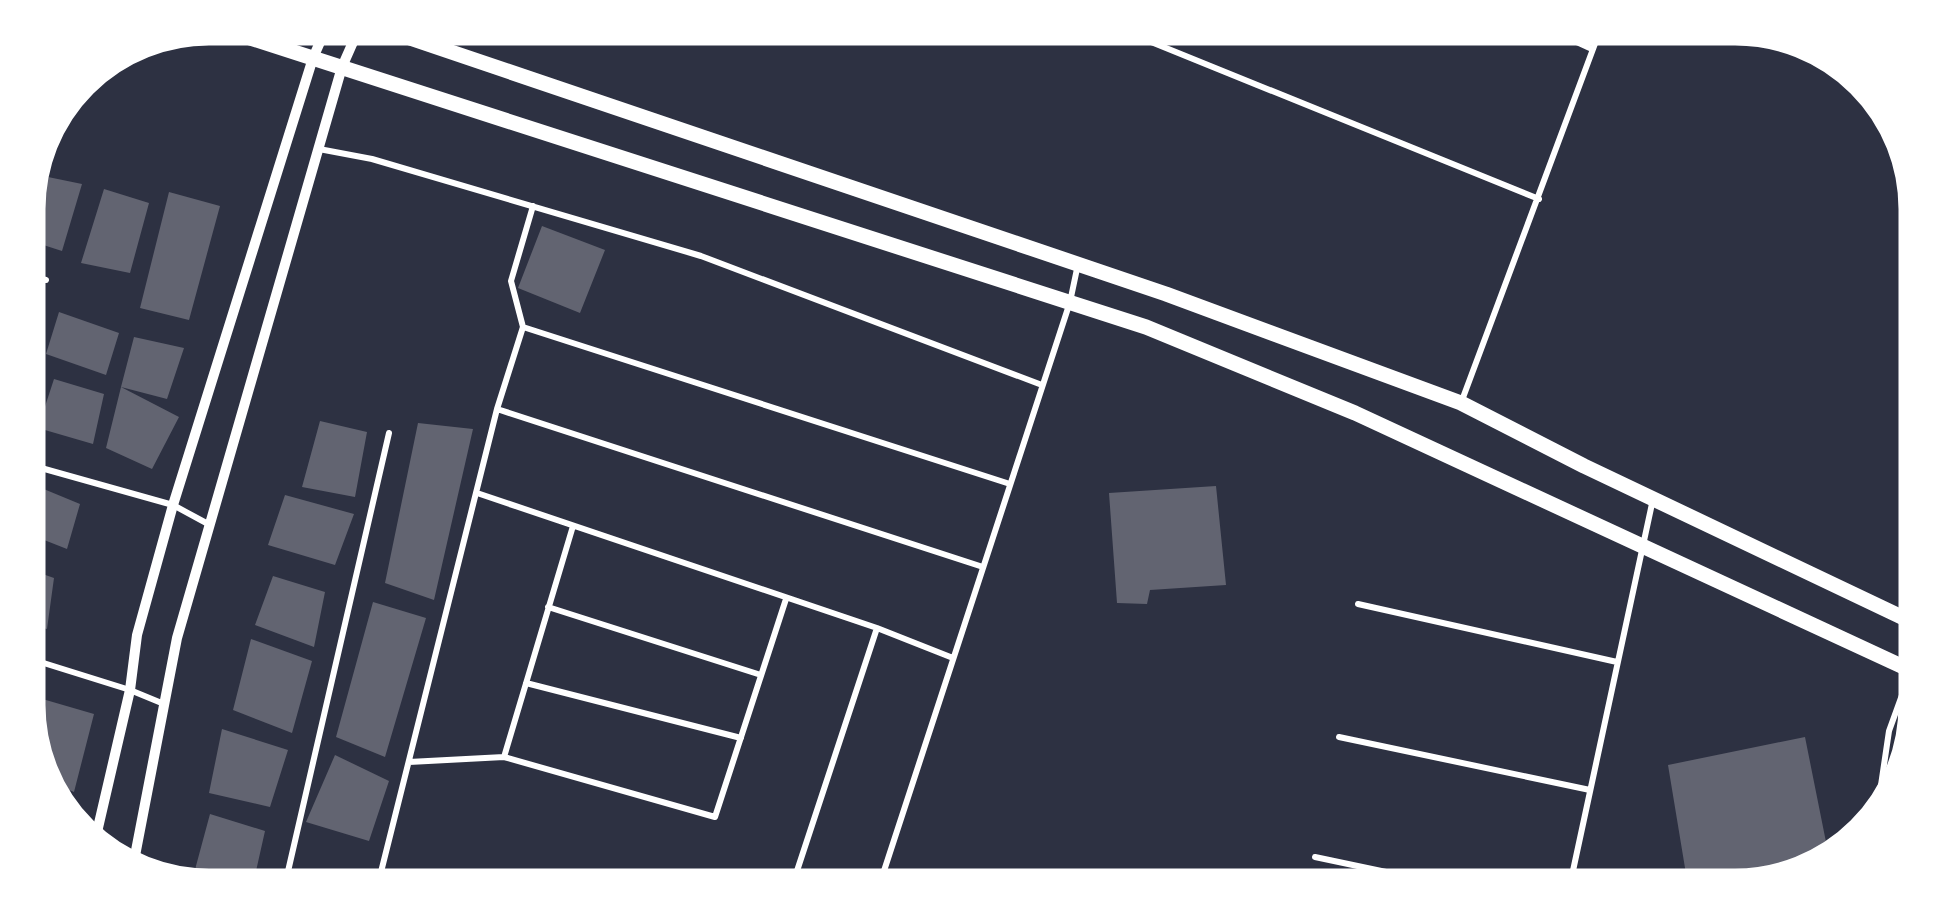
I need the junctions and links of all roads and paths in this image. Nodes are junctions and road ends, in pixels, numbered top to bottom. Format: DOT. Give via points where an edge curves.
graph roads {
  1 [pos="269,44"];
  2 [pos="319,44"];
  3 [pos="352,44"];
  4 [pos="428,44"];
  5 [pos="1156,44"];
  6 [pos="1581,44"];
  7 [pos="1594,44"];
  8 [pos="1592,49"];
  9 [pos="313,58"];
  10 [pos="342,68"];
  11 [pos="319,149"];
  12 [pos="1539,199"];
  13 [pos="533,206"];
  14 [pos="1078,264"];
  15 [pos="1070,303"];
  16 [pos="523,327"];
  17 [pos="1042,385"];
  18 [pos="1461,403"];
  19 [pos="497,409"];
  20 [pos="389,433"];
  21 [pos="44,468"];
  22 [pos="1010,484"];
  23 [pos="477,493"];
  24 [pos="1653,499"];
  25 [pos="173,505"];
  26 [pos="210,525"];
  27 [pos="573,526"];
  28 [pos="1641,547"];
  29 [pos="983,567"];
  30 [pos="786,599"];
  31 [pos="1358,604"];
  32 [pos="548,607"];
  33 [pos="1899,616"];
  34 [pos="877,628"];
  35 [pos="953,658"];
  36 [pos="1617,662"];
  37 [pos="44,663"];
  38 [pos="1899,667"];
  39 [pos="761,675"];
  40 [pos="526,683"];
  41 [pos="130,690"];
  42 [pos="1899,703"];
  43 [pos="165,704"];
  44 [pos="1340,737"];
  45 [pos="741,738"];
  46 [pos="504,757"];
  47 [pos="409,762"];
  48 [pos="1882,777"];
  49 [pos="1590,790"];
  50 [pos="98,826"];
  51 [pos="136,852"];
  52 [pos="1315,857"];
  53 [pos="1373,869"];
  54 [pos="1573,869"];
  55 [pos="288,870"];
  56 [pos="382,870"];
  57 [pos="797,870"];
  58 [pos="884,870"];
  1 -- 9 [label="main road"];
  2 -- 9 [label="street"];
  3 -- 10 [label="street"];
  4 -- 14 [label="main road"];
  5 -- 12 [label="street"];
  6 -- 8 [label="street"];
  7 -- 8 [label="street"];
  8 -- 12 [label="street"];
  9 -- 10 [label="main road"];
  9 -- 25 [label="street"];
  10 -- 11 [label="street"];
  10 -- 15 [label="main road"];
  11 -- 13 [label="street" via="372,159"];
  11 -- 26 [label="street"];
  12 -- 18 [label="street"];
  13 -- 16 [label="street" via="511,280"];
  13 -- 17 [label="street" via="701,256"];
  14 -- 15 [label="street"];
  14 -- 18 [label="main road"];
  15 -- 17 [label="street"];
  15 -- 28 [label="main road" via="1146,327 1355,413"];
  16 -- 19 [label="street"];
  16 -- 22 [label="street"];
  17 -- 22 [label="street"];
  18 -- 24 [label="main road"];
  19 -- 23 [label="street"];
  19 -- 29 [label="street"];
  20 -- 55 [label="street"];
  21 -- 25 [label="street"];
  22 -- 29 [label="street"];
  23 -- 27 [label="street"];
  23 -- 47 [label="street"];
  24 -- 28 [label="street"];
  24 -- 33 [label="main road"];
  25 -- 26 [label="street"];
  25 -- 41 [label="street" via="137,635"];
  26 -- 43 [label="street" via="177,638"];
  27 -- 30 [label="street"];
  27 -- 32 [label="street"];
  28 -- 36 [label="street"];
  28 -- 38 [label="main road"];
  29 -- 35 [label="street"];
  30 -- 34 [label="street"];
  30 -- 39 [label="street"];
  31 -- 36 [label="street"];
  32 -- 39 [label="street"];
  32 -- 40 [label="street"];
  34 -- 35 [label="street"];
  34 -- 57 [label="street"];
  35 -- 58 [label="street"];
  36 -- 49 [label="street"];
  37 -- 41 [label="street"];
  39 -- 45 [label="street"];
  40 -- 45 [label="street"];
  40 -- 46 [label="street"];
  41 -- 43 [label="street"];
  41 -- 50 [label="street"];
  42 -- 48 [label="street" via="1889,732"];
  43 -- 51 [label="street"];
  44 -- 49 [label="street"];
  45 -- 46 [label="street" via="715,817"];
  46 -- 47 [label="street"];
  47 -- 56 [label="street"];
  49 -- 54 [label="street"];
  52 -- 53 [label="street"];
}
